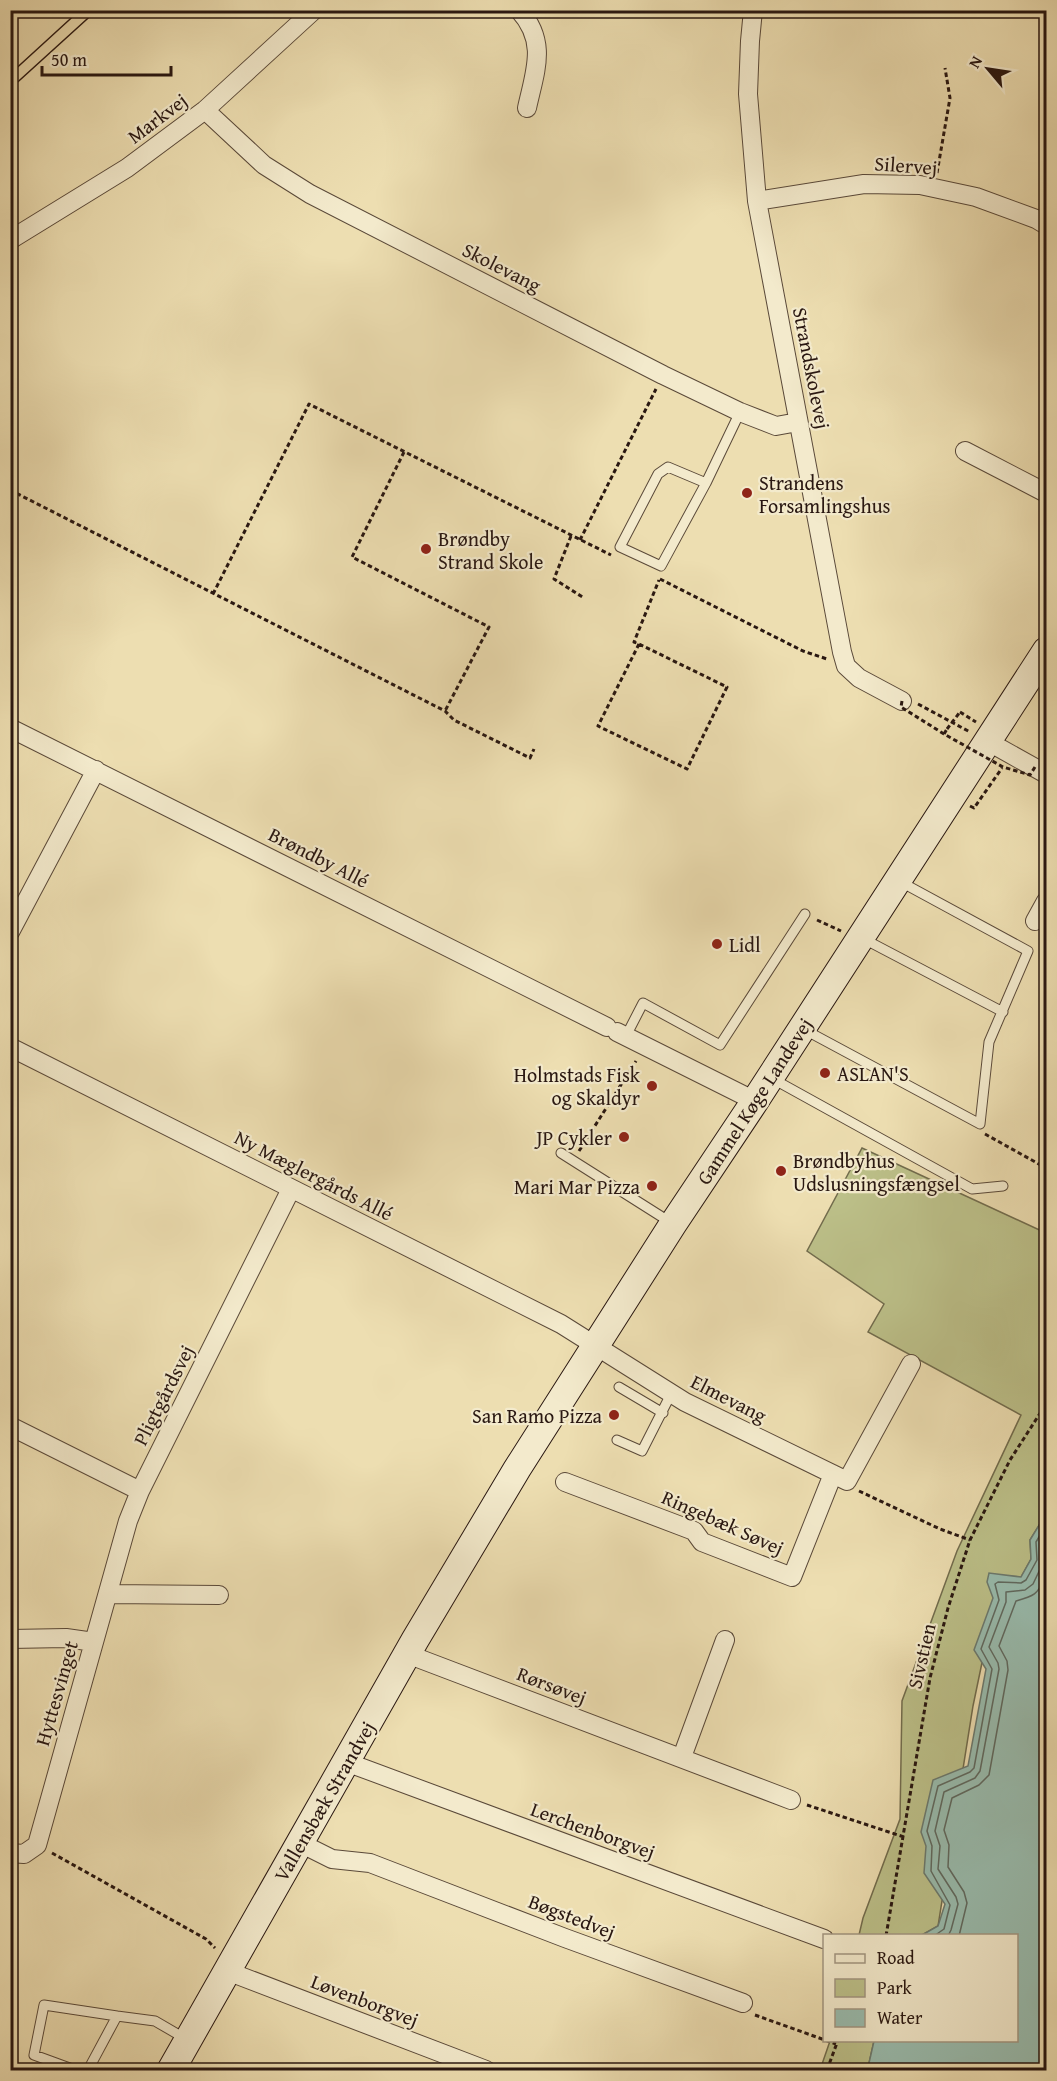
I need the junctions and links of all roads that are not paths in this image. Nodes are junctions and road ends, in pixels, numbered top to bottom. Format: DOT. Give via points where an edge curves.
graph roads {
  1 [pos="314,10"];
  2 [pos="519,10"];
  3 [pos="753,10"];
  4 [pos="527,108"];
  5 [pos="205,110"];
  6 [pos="757,201"];
  7 [pos="1047,225"];
  8 [pos="10,240"];
  9 [pos="740,412"];
  10 [pos="798,422"];
  11 [pos="965,451"];
  12 [pos="706,483"];
  13 [pos="1047,493"];
  14 [pos="1042,667"];
  15 [pos="902,701"];
  16 [pos="10,728"];
  17 [pos="987,741"];
  18 [pos="96,770"];
  19 [pos="1041,771"];
  20 [pos="897,880"];
  21 [pos="1047,901"];
  22 [pos="805,914"];
  23 [pos="1035,921"];
  24 [pos="10,932"];
  25 [pos="860,938"];
  26 [pos="1003,1012"];
  27 [pos="802,1028"];
  28 [pos="617,1032"];
  29 [pos="10,1047"];
  30 [pos="771,1077"];
  31 [pos="755,1101"];
  32 [pos="561,1153"];
  33 [pos="1003,1186"];
  34 [pos="291,1189"];
  35 [pos="672,1224"];
  36 [pos="595,1347"];
  37 [pos="911,1364"];
  38 [pos="620,1387"];
  39 [pos="671,1394"];
  40 [pos="663,1413"];
  41 [pos="10,1426"];
  42 [pos="617,1440"];
  43 [pos="840,1478"];
  44 [pos="565,1482"];
  45 [pos="140,1491"];
  46 [pos="479,1533"];
  47 [pos="108,1594"];
  48 [pos="219,1594"];
  49 [pos="10,1638"];
  50 [pos="725,1640"];
  51 [pos="94,1642"];
  52 [pos="407,1654"];
  53 [pos="682,1757"];
  54 [pos="346,1762"];
  55 [pos="791,1800"];
  56 [pos="300,1843"];
  57 [pos="10,1853"];
  58 [pos="823,1938"];
  59 [pos="230,1967"];
  60 [pos="743,2003"];
  61 [pos="117,2016"];
  62 [pos="188,2040"];
  63 [pos="75,2070"];
  64 [pos="88,2070"];
  65 [pos="171,2070"];
  66 [pos="486,2070"];
  1 -- 5 [label="street, Markvej"];
  2 -- 4 [label="street" via="530,22 539,50"];
  3 -- 6 [label="street, Strandskolevej" via="748,94"];
  5 -- 8 [label="street, Markvej" via="127,168"];
  5 -- 9 [label="street, Skolevang" via="264,165 310,194"];
  6 -- 7 [label="street, Silervej" via="864,184 920,185 976,197"];
  6 -- 10 [label="street, Strandskolevej"];
  9 -- 10 [label="street, Skolevang" via="776,426"];
  9 -- 12 [label="lane"];
  10 -- 15 [label="street, Strandskolevej" via="846,666 859,678"];
  11 -- 13 [label="street"];
  12 -- 12 [label="lane" via="668,467 658,474 620,547 661,566"];
  14 -- 17 [label="main road, Gammel Køge Landevej"];
  16 -- 18 [label="street, Brøndby Allé"];
  17 -- 19 [label="street"];
  17 -- 20 [label="main road, Gammel Køge Landevej"];
  18 -- 24 [label="street"];
  18 -- 28 [label="street, Brøndby Allé"];
  20 -- 25 [label="main road, Gammel Køge Landevej"];
  20 -- 26 [label="lane" via="1028,951"];
  21 -- 23 [label="street"];
  22 -- 28 [label="lane" via="720,1045 643,1003"];
  25 -- 26 [label="lane"];
  25 -- 27 [label="main road, Gammel Køge Landevej"];
  26 -- 27 [label="lane" via="990,1042 980,1124"];
  27 -- 30 [label="main road, Gammel Køge Landevej"];
  28 -- 31 [label="street, Brøndby Allé"];
  29 -- 34 [label="street, Ny Mæglergårds Allé"];
  30 -- 31 [label="main road, Gammel Køge Landevej"];
  30 -- 33 [label="lane" via="972,1189"];
  31 -- 35 [label="main road, Gammel Køge Landevej"];
  32 -- 35 [label="lane"];
  34 -- 36 [label="street, Ny Mæglergårds Allé" via="561,1324"];
  34 -- 45 [label="street, Pligtgårdsvej"];
  35 -- 36 [label="main road, Gammel Køge Landevej"];
  36 -- 39 [label="street, Elmevang"];
  36 -- 46 [label="main road, Gammel Køge Landevej"];
  37 -- 43 [label="street"];
  38 -- 40 [label="lane"];
  39 -- 40 [label="lane"];
  39 -- 43 [label="street, Elmevang"];
  40 -- 42 [label="lane" via="642,1451"];
  41 -- 45 [label="street"];
  43 -- 44 [label="street, Ringebæk Søvej" via="792,1577 702,1542 694,1531"];
  45 -- 47 [label="street, Hyttesvinget"];
  46 -- 52 [label="main road, Vallensbæk Strandvej"];
  47 -- 48 [label="street"];
  47 -- 51 [label="street, Hyttesvinget"];
  49 -- 51 [label="street"];
  50 -- 53 [label="street"];
  51 -- 57 [label="street, Hyttesvinget" via="37,1845 24,1854"];
  52 -- 53 [label="street, Rørsøvej"];
  52 -- 54 [label="main road, Vallensbæk Strandvej"];
  53 -- 55 [label="street, Rørsøvej"];
  54 -- 56 [label="main road, Vallensbæk Strandvej"];
  54 -- 58 [label="street, Lerchenborgvej"];
  56 -- 59 [label="main road, Vallensbæk Strandvej"];
  56 -- 60 [label="street, Bøgstedvej" via="332,1859 370,1863"];
  59 -- 62 [label="main road, Vallensbæk Strandvej"];
  59 -- 66 [label="street, Løvenborgvej"];
  61 -- 62 [label="lane" via="155,2021"];
  61 -- 63 [label="lane" via="44,2006 34,2055"];
  61 -- 64 [label="lane"];
  62 -- 65 [label="main road, Vallensbæk Strandvej"];
}
